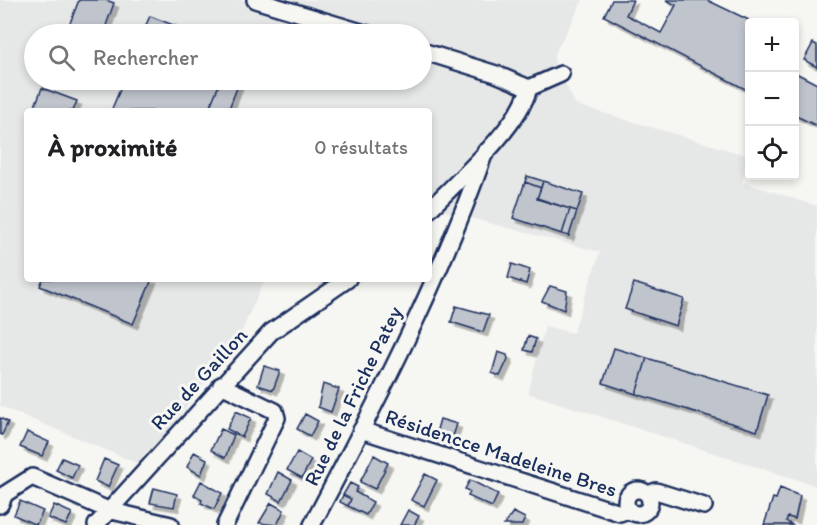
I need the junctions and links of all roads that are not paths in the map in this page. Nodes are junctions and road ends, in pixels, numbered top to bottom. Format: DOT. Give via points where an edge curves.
graph roads {
  1 [pos="255,0"];
  2 [pos="335,24"];
  3 [pos="432,54"];
  4 [pos="561,74"];
  5 [pos="529,88"];
  6 [pos="484,152"];
  7 [pos="432,207"];
  8 [pos="344,282"];
  9 [pos="221,386"];
  10 [pos="361,430"];
  11 [pos="0,505"];
  12 [pos="704,506"];
  13 [pos="108,510"];
  14 [pos="96,525"];
  15 [pos="171,525"];
  16 [pos="225,525"];
  17 [pos="312,525"];
  1 -- 2 [label="street"];
  3 -- 5 [label="street"];
  4 -- 5 [label="street"];
  5 -- 6 [label="street" via="525,105"];
  6 -- 7 [label="street"];
  6 -- 10 [label="street, Rue de la Friche Patey" via="460,222"];
  8 -- 9 [label="street, Rue de Gaillon" via="271,332"];
  9 -- 13 [label="street, Rue de Gaillon"];
  9 -- 16 [label="street" via="275,411 277,418"];
  10 -- 12 [label="street, Résidencce Madeleine Bres" via="620,513 647,512 651,503 648,494 656,491"];
  10 -- 17 [label="street, Rue de la Friche Patey"];
  11 -- 13 [label="street" via="4,494 32,477"];
  13 -- 14 [label="street, Rue de Gaillon"];
  13 -- 15 [label="street"];
}
